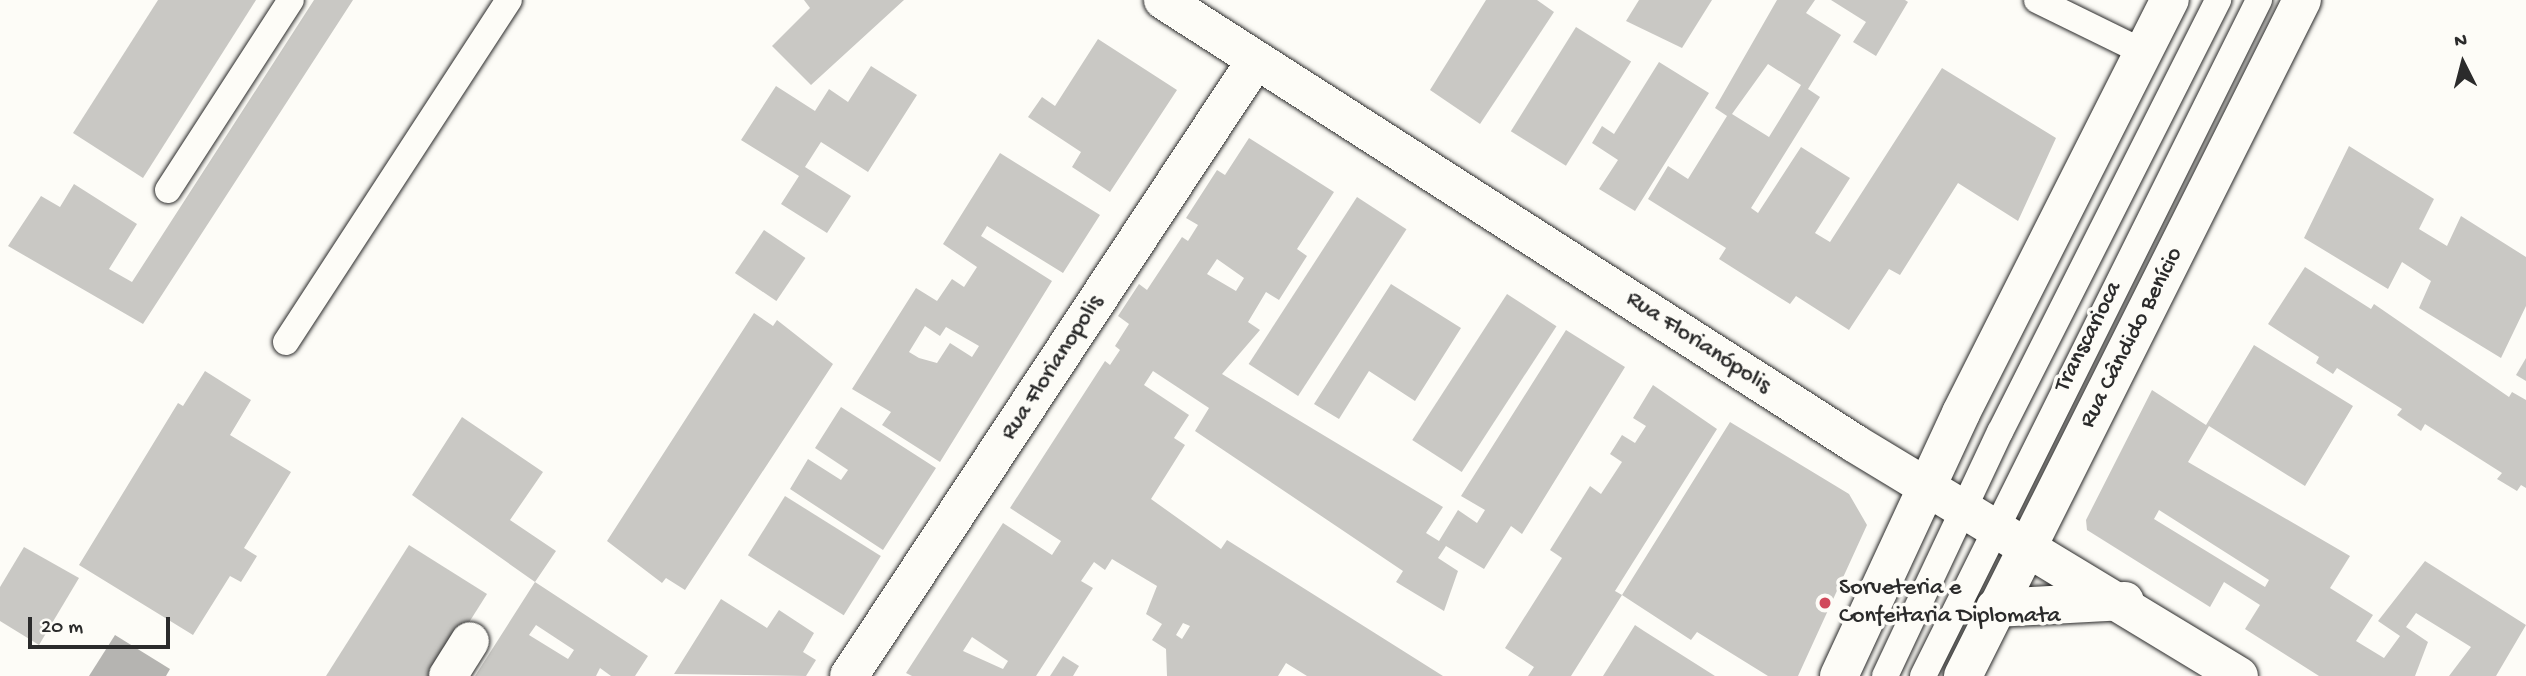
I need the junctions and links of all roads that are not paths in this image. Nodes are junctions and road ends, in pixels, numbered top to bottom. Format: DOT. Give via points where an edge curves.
graph roads {
  1 [pos="291,0"];
  2 [pos="509,0"];
  3 [pos="1163,0"];
  4 [pos="2037,0"];
  5 [pos="2170,0"];
  6 [pos="2218,0"];
  7 [pos="2259,0"];
  8 [pos="2302,0"];
  9 [pos="2143,52"];
  10 [pos="1256,60"];
  11 [pos="168,190"];
  12 [pos="286,342"];
  13 [pos="1926,485"];
  14 [pos="1979,516"];
  15 [pos="2027,545"];
  16 [pos="2125,601"];
  17 [pos="1995,608"];
  18 [pos="470,641"];
  19 [pos="448,676"];
  20 [pos="849,676"];
  21 [pos="1839,676"];
  22 [pos="1885,676"];
  23 [pos="1923,676"];
  24 [pos="1963,676"];
  25 [pos="2239,676"];
  1 -- 11 [label="lane"];
  2 -- 12 [label="lane"];
  3 -- 10 [label="street, Rua Florianópolis"];
  4 -- 9 [label="lane"];
  5 -- 9 [label="street"];
  6 -- 14 [label="lane, Transcarioca"];
  7 -- 14 [label="lane, Transcarioca"];
  8 -- 15 [label="street, Rua Cândido Benício"];
  9 -- 13 [label="street"];
  10 -- 13 [label="street, Rua Florianópolis"];
  10 -- 20 [label="street, Rua Florianopolis"];
  13 -- 14 [label="street, Rua Florianópolis"];
  13 -- 21 [label="street"];
  14 -- 15 [label="street, Rua Florianópolis"];
  14 -- 22 [label="lane, Transcarioca"];
  14 -- 23 [label="lane, Transcarioca"];
  15 -- 16 [label="street, Rua Florianópolis"];
  15 -- 17 [label="street, Rua Cândido Benício"];
  16 -- 17 [label="street"];
  16 -- 25 [label="street, Rua Florianópolis"];
  17 -- 24 [label="street, Rua Cândido Benício"];
  18 -- 19 [label="street"];
}
